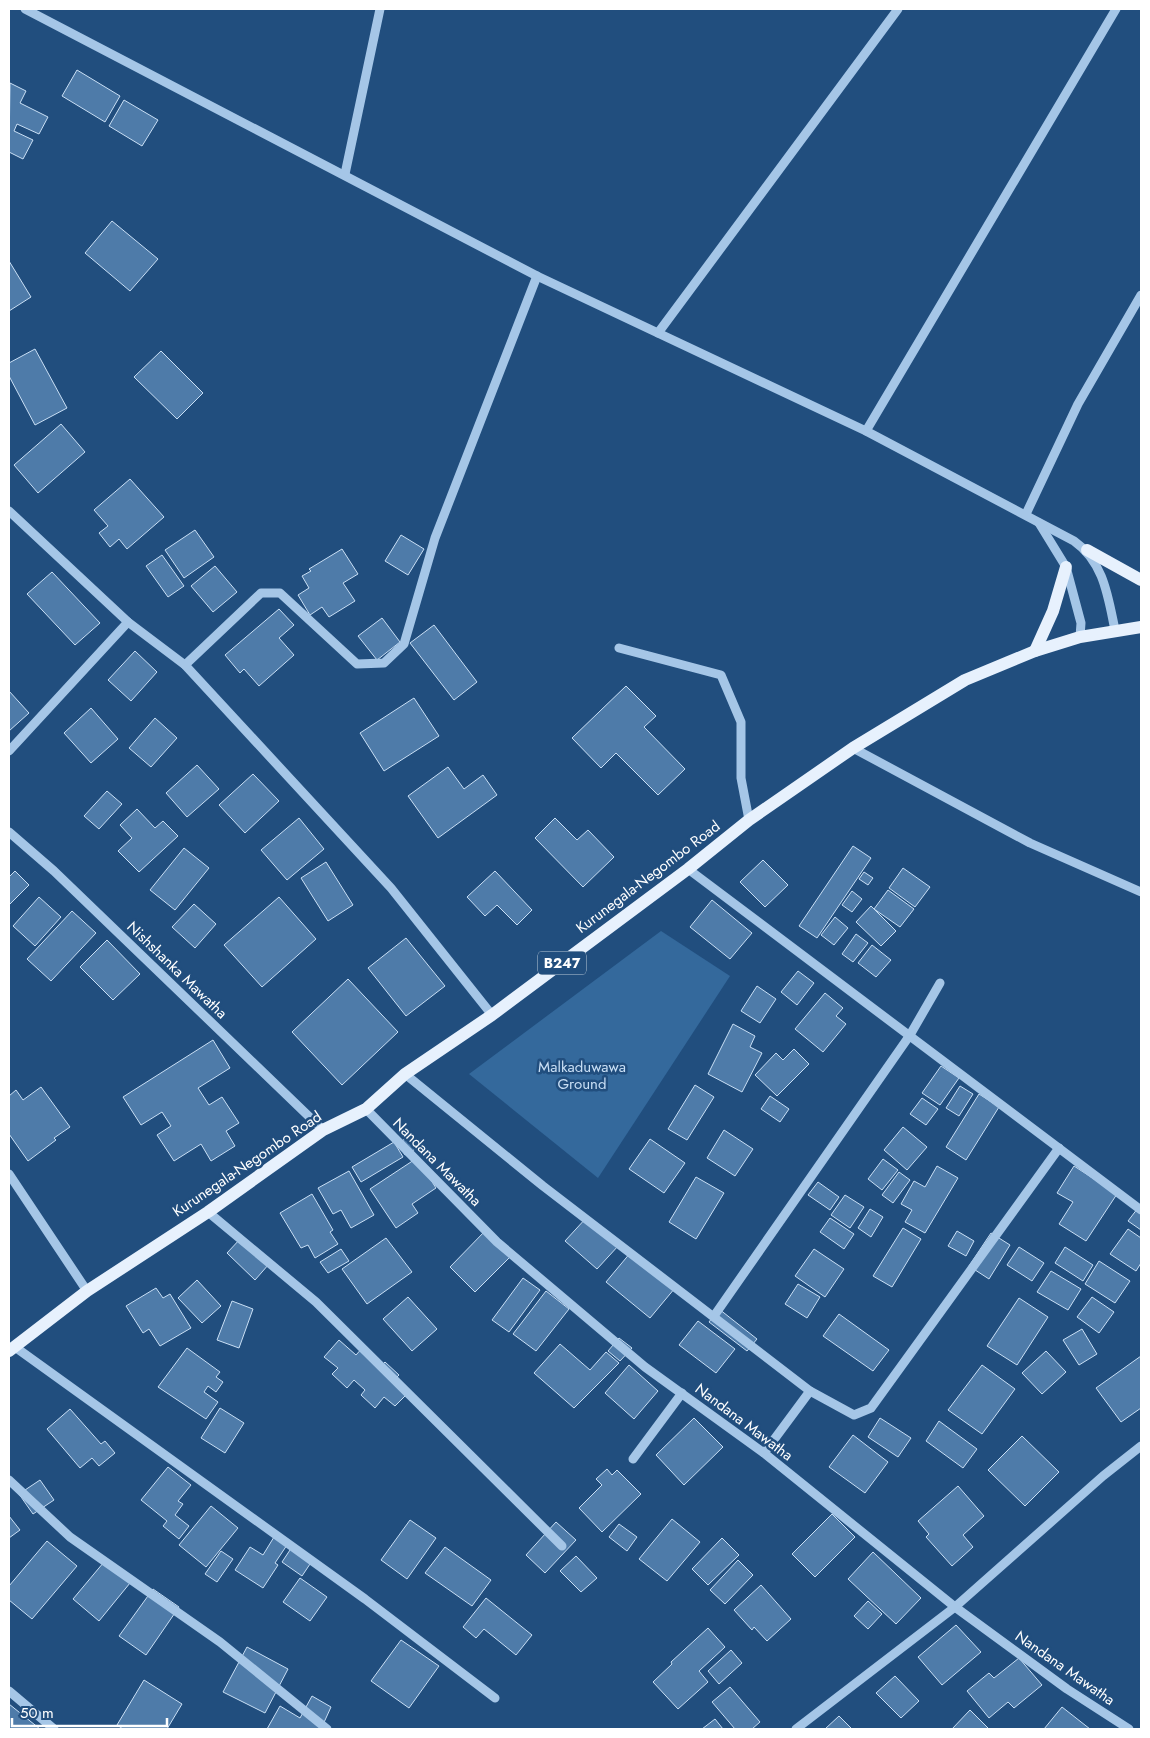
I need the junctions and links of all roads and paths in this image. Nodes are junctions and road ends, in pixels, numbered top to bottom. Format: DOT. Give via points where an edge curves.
graph roads {
  1 [pos="25,9"];
  2 [pos="380,9"];
  3 [pos="898,9"];
  4 [pos="1116,9"];
  5 [pos="345,174"];
  6 [pos="536,276"];
  7 [pos="1141,295"];
  8 [pos="658,334"];
  9 [pos="866,431"];
  10 [pos="9,510"];
  11 [pos="1026,514"];
  12 [pos="1039,522"];
  13 [pos="1087,550"];
  14 [pos="1066,567"];
  15 [pos="1141,580"];
  16 [pos="128,622"];
  17 [pos="1141,627"];
  18 [pos="1115,630"];
  19 [pos="1080,637"];
  20 [pos="619,648"];
  21 [pos="1035,651"];
  22 [pos="184,665"];
  23 [pos="853,748"];
  24 [pos="9,751"];
  25 [pos="749,820"];
  26 [pos="9,832"];
  27 [pos="688,869"];
  28 [pos="1141,892"];
  29 [pos="940,983"];
  30 [pos="492,1015"];
  31 [pos="910,1035"];
  32 [pos="405,1074"];
  33 [pos="366,1109"];
  34 [pos="322,1130"];
  35 [pos="1059,1148"];
  36 [pos="9,1174"];
  37 [pos="1141,1210"];
  38 [pos="208,1212"];
  39 [pos="86,1291"];
  40 [pos="714,1316"];
  41 [pos="12,1349"];
  42 [pos="810,1391"];
  43 [pos="682,1393"];
  44 [pos="1141,1446"];
  45 [pos="764,1453"];
  46 [pos="633,1459"];
  47 [pos="9,1480"];
  48 [pos="562,1546"];
  49 [pos="955,1607"];
  50 [pos="9,1692"];
  51 [pos="495,1698"];
  52 [pos="54,1729"];
  53 [pos="327,1729"];
  54 [pos="796,1729"];
  55 [pos="1129,1729"];
  1 -- 5 [label="street"];
  2 -- 5 [label="street"];
  3 -- 8 [label="street"];
  4 -- 9 [label="street"];
  5 -- 6 [label="street"];
  6 -- 8 [label="street"];
  6 -- 22 [label="street" via="435,538 404,644 384,663 357,664 280,593 260,593"];
  7 -- 11 [label="street" via="1078,404"];
  8 -- 9 [label="street"];
  9 -- 11 [label="street"];
  10 -- 16 [label="street"];
  11 -- 12 [label="street"];
  12 -- 13 [label="street"];
  12 -- 14 [label="street"];
  13 -- 15 [label="main road"];
  13 -- 18 [label="street" via="1106,582"];
  14 -- 19 [label="street" via="1080,623"];
  14 -- 21 [label="main road" via="1053,611"];
  16 -- 22 [label="street"];
  16 -- 24 [label="street"];
  17 -- 18 [label="main road, Kurunegala-Negombo Road / B247"];
  18 -- 19 [label="main road, Kurunegala-Negombo Road / B247"];
  19 -- 21 [label="main road, Kurunegala-Negombo Road / B247"];
  20 -- 25 [label="street" via="722,675 741,722 741,778"];
  21 -- 23 [label="main road, Kurunegala-Negombo Road / B247" via="965,680"];
  22 -- 30 [label="street" via="391,888"];
  23 -- 25 [label="main road, Kurunegala-Negombo Road / B247"];
  23 -- 28 [label="street" via="1030,843"];
  25 -- 27 [label="main road, Kurunegala-Negombo Road / B247"];
  26 -- 34 [label="street, Nishshanka Mawatha" via="54,871"];
  27 -- 30 [label="main road, Kurunegala-Negombo Road / B247"];
  27 -- 31 [label="street"];
  29 -- 31 [label="street"];
  30 -- 32 [label="main road, Kurunegala-Negombo Road / B247"];
  31 -- 35 [label="street"];
  31 -- 40 [label="street"];
  32 -- 33 [label="main road, Kurunegala-Negombo Road / B247"];
  32 -- 40 [label="street" via="543,1186"];
  33 -- 34 [label="main road, Kurunegala-Negombo Road / B247"];
  33 -- 43 [label="street, Nandana Mawatha" via="498,1242 645,1367"];
  34 -- 38 [label="main road, Kurunegala-Negombo Road / B247"];
  35 -- 37 [label="street"];
  35 -- 42 [label="street" via="871,1408 854,1414"];
  36 -- 39 [label="street"];
  38 -- 39 [label="main road, Kurunegala-Negombo Road / B247"];
  38 -- 48 [label="street" via="316,1302"];
  39 -- 41 [label="main road, Kurunegala-Negombo Road / B247"];
  40 -- 42 [label="street"];
  41 -- 51 [label="street" via="365,1599"];
  42 -- 45 [label="street"];
  43 -- 45 [label="street, Nandana Mawatha"];
  43 -- 46 [label="street"];
  44 -- 49 [label="street"];
  45 -- 49 [label="street, Nandana Mawatha"];
  47 -- 53 [label="street" via="70,1537 220,1642"];
  49 -- 54 [label="street"];
  49 -- 55 [label="street, Nandana Mawatha" via="1067,1689"];
  50 -- 52 [label="street"];
}
